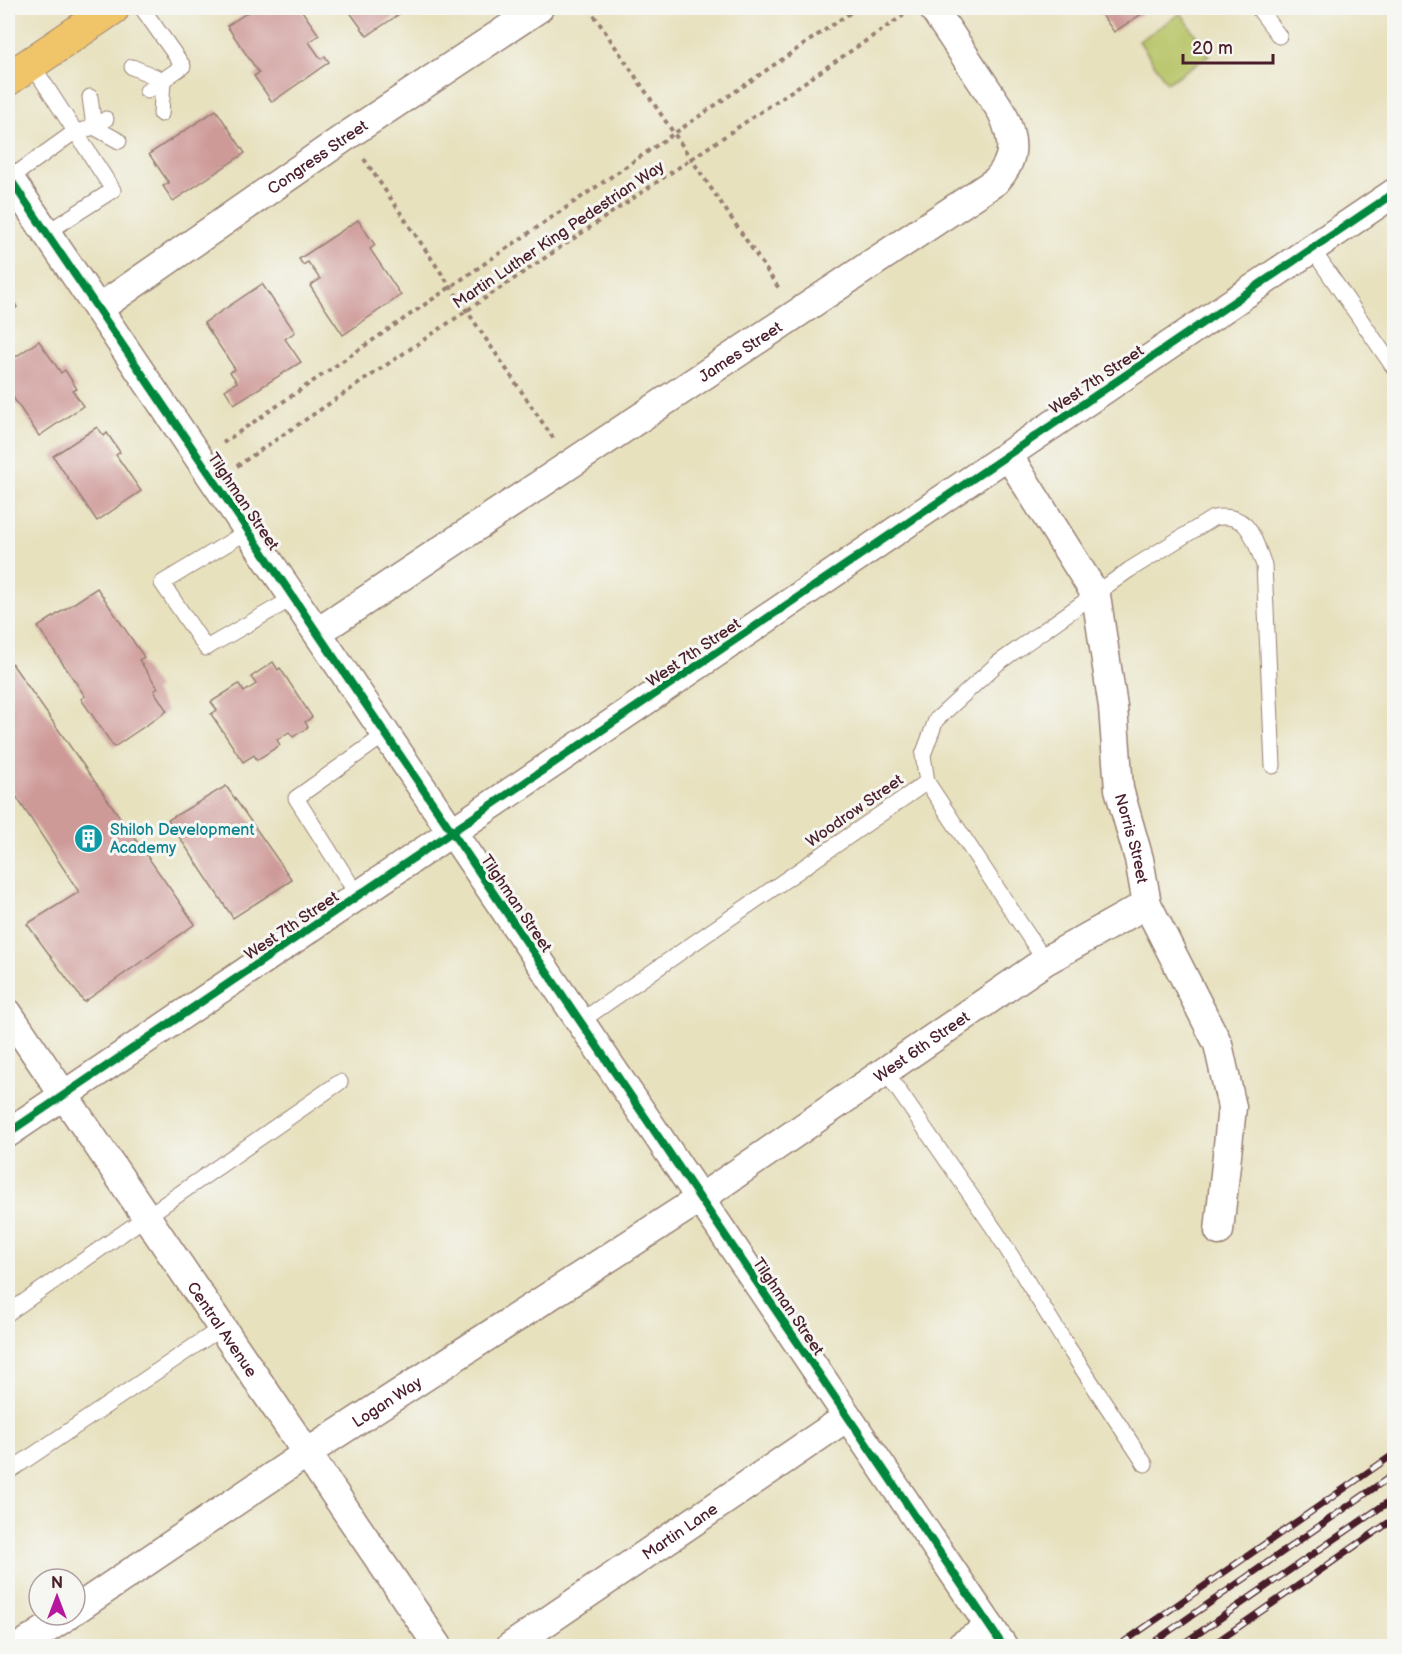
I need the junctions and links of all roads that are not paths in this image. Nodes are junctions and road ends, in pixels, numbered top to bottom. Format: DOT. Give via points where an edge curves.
graph roads {
  1 [pos="113,8"];
  2 [pos="142,8"];
  3 [pos="539,8"];
  4 [pos="933,8"];
  5 [pos="1258,8"];
  6 [pos="1279,36"];
  7 [pos="132,68"];
  8 [pos="19,71"];
  9 [pos="163,80"];
  10 [pos="147,91"];
  11 [pos="90,97"];
  12 [pos="161,114"];
  13 [pos="100,123"];
  14 [pos="74,133"];
  15 [pos="119,141"];
  16 [pos="8,177"];
  17 [pos="1395,193"];
  18 [pos="46,233"];
  19 [pos="1312,249"];
  20 [pos="98,309"];
  21 [pos="1395,368"];
  22 [pos="1008,455"];
  23 [pos="248,531"];
  24 [pos="1096,595"];
  25 [pos="293,597"];
  26 [pos="318,632"];
  27 [pos="386,734"];
  28 [pos="1273,766"];
  29 [pos="927,782"];
  30 [pos="452,832"];
  31 [pos="358,896"];
  32 [pos="1147,904"];
  33 [pos="1045,961"];
  34 [pos="8,1013"];
  35 [pos="581,1021"];
  36 [pos="885,1071"];
  37 [pos="340,1082"];
  38 [pos="63,1095"];
  39 [pos="8,1133"];
  40 [pos="701,1198"];
  41 [pos="147,1218"];
  42 [pos="1219,1231"];
  43 [pos="8,1313"];
  44 [pos="221,1328"];
  45 [pos="847,1417"];
  46 [pos="307,1453"];
  47 [pos="1145,1464"];
  48 [pos="8,1472"];
  49 [pos="87,1602"];
  50 [pos="50,1627"];
  51 [pos="997,1637"];
  52 [pos="21,1647"];
  53 [pos="438,1647"];
  54 [pos="511,1647"];
  55 [pos="961,1647"];
  1 -- 8 [label="main road"];
  2 -- 9 [label="lane" via="183,66"];
  3 -- 20 [label="street, Congress Street"];
  4 -- 26 [label="street, James Street" via="1002,112 1010,131 1006,170 996,181"];
  5 -- 6 [label="lane"];
  7 -- 9 [label="lane"];
  8 -- 14 [label="lane"];
  9 -- 10 [label="lane"];
  9 -- 12 [label="lane"];
  11 -- 13 [label="lane"];
  13 -- 14 [label="lane"];
  13 -- 15 [label="lane"];
  14 -- 16 [label="lane"];
  14 -- 18 [label="lane" via="113,190"];
  16 -- 18 [label="street, Tilghman Street"];
  17 -- 19 [label="street, West 7th Street"];
  18 -- 20 [label="street, Tilghman Street"];
  19 -- 21 [label="lane"];
  19 -- 22 [label="street, West 7th Street"];
  20 -- 23 [label="street, Tilghman Street"];
  22 -- 24 [label="street, Norris Street"];
  22 -- 30 [label="street, West 7th Street"];
  23 -- 25 [label="street, Tilghman Street"];
  23 -- 25 [label="lane" via="162,584 206,648"];
  24 -- 28 [label="lane, Woodrow Street" via="1213,518 1227,515 1241,520 1253,536 1264,565"];
  24 -- 29 [label="lane, Woodrow Street" via="998,663 936,720 923,755"];
  24 -- 32 [label="street, Norris Street" via="1113,707 1119,789"];
  25 -- 26 [label="street, Tilghman Street"];
  26 -- 27 [label="street, Tilghman Street"];
  27 -- 30 [label="street, Tilghman Street"];
  27 -- 31 [label="lane" via="296,798"];
  29 -- 33 [label="lane"];
  29 -- 35 [label="lane, Woodrow Street"];
  30 -- 31 [label="street, West 7th Street"];
  30 -- 35 [label="street, Tilghman Street"];
  31 -- 38 [label="street, West 7th Street"];
  32 -- 33 [label="street, West 6th Street"];
  32 -- 42 [label="street, Norris Street" via="1218,1044 1232,1107"];
  33 -- 36 [label="street, West 6th Street"];
  34 -- 38 [label="street, Central Avenue"];
  35 -- 40 [label="street, Tilghman Street"];
  36 -- 40 [label="street, West 6th Street"];
  36 -- 47 [label="lane" via="997,1233"];
  37 -- 41 [label="lane"];
  38 -- 39 [label="street, West 7th Street"];
  38 -- 41 [label="street, Central Avenue"];
  40 -- 45 [label="street, Tilghman Street"];
  40 -- 46 [label="street, Logan Way"];
  41 -- 43 [label="lane"];
  41 -- 44 [label="street, Central Avenue"];
  44 -- 46 [label="street, Central Avenue"];
  44 -- 48 [label="lane"];
  45 -- 51 [label="street, Tilghman Street"];
  45 -- 54 [label="street, Martin Lane"];
  46 -- 49 [label="street, Logan Way"];
  46 -- 53 [label="street, Central Avenue"];
  50 -- 52 [label="street"];
  51 -- 55 [label="street"];
}
